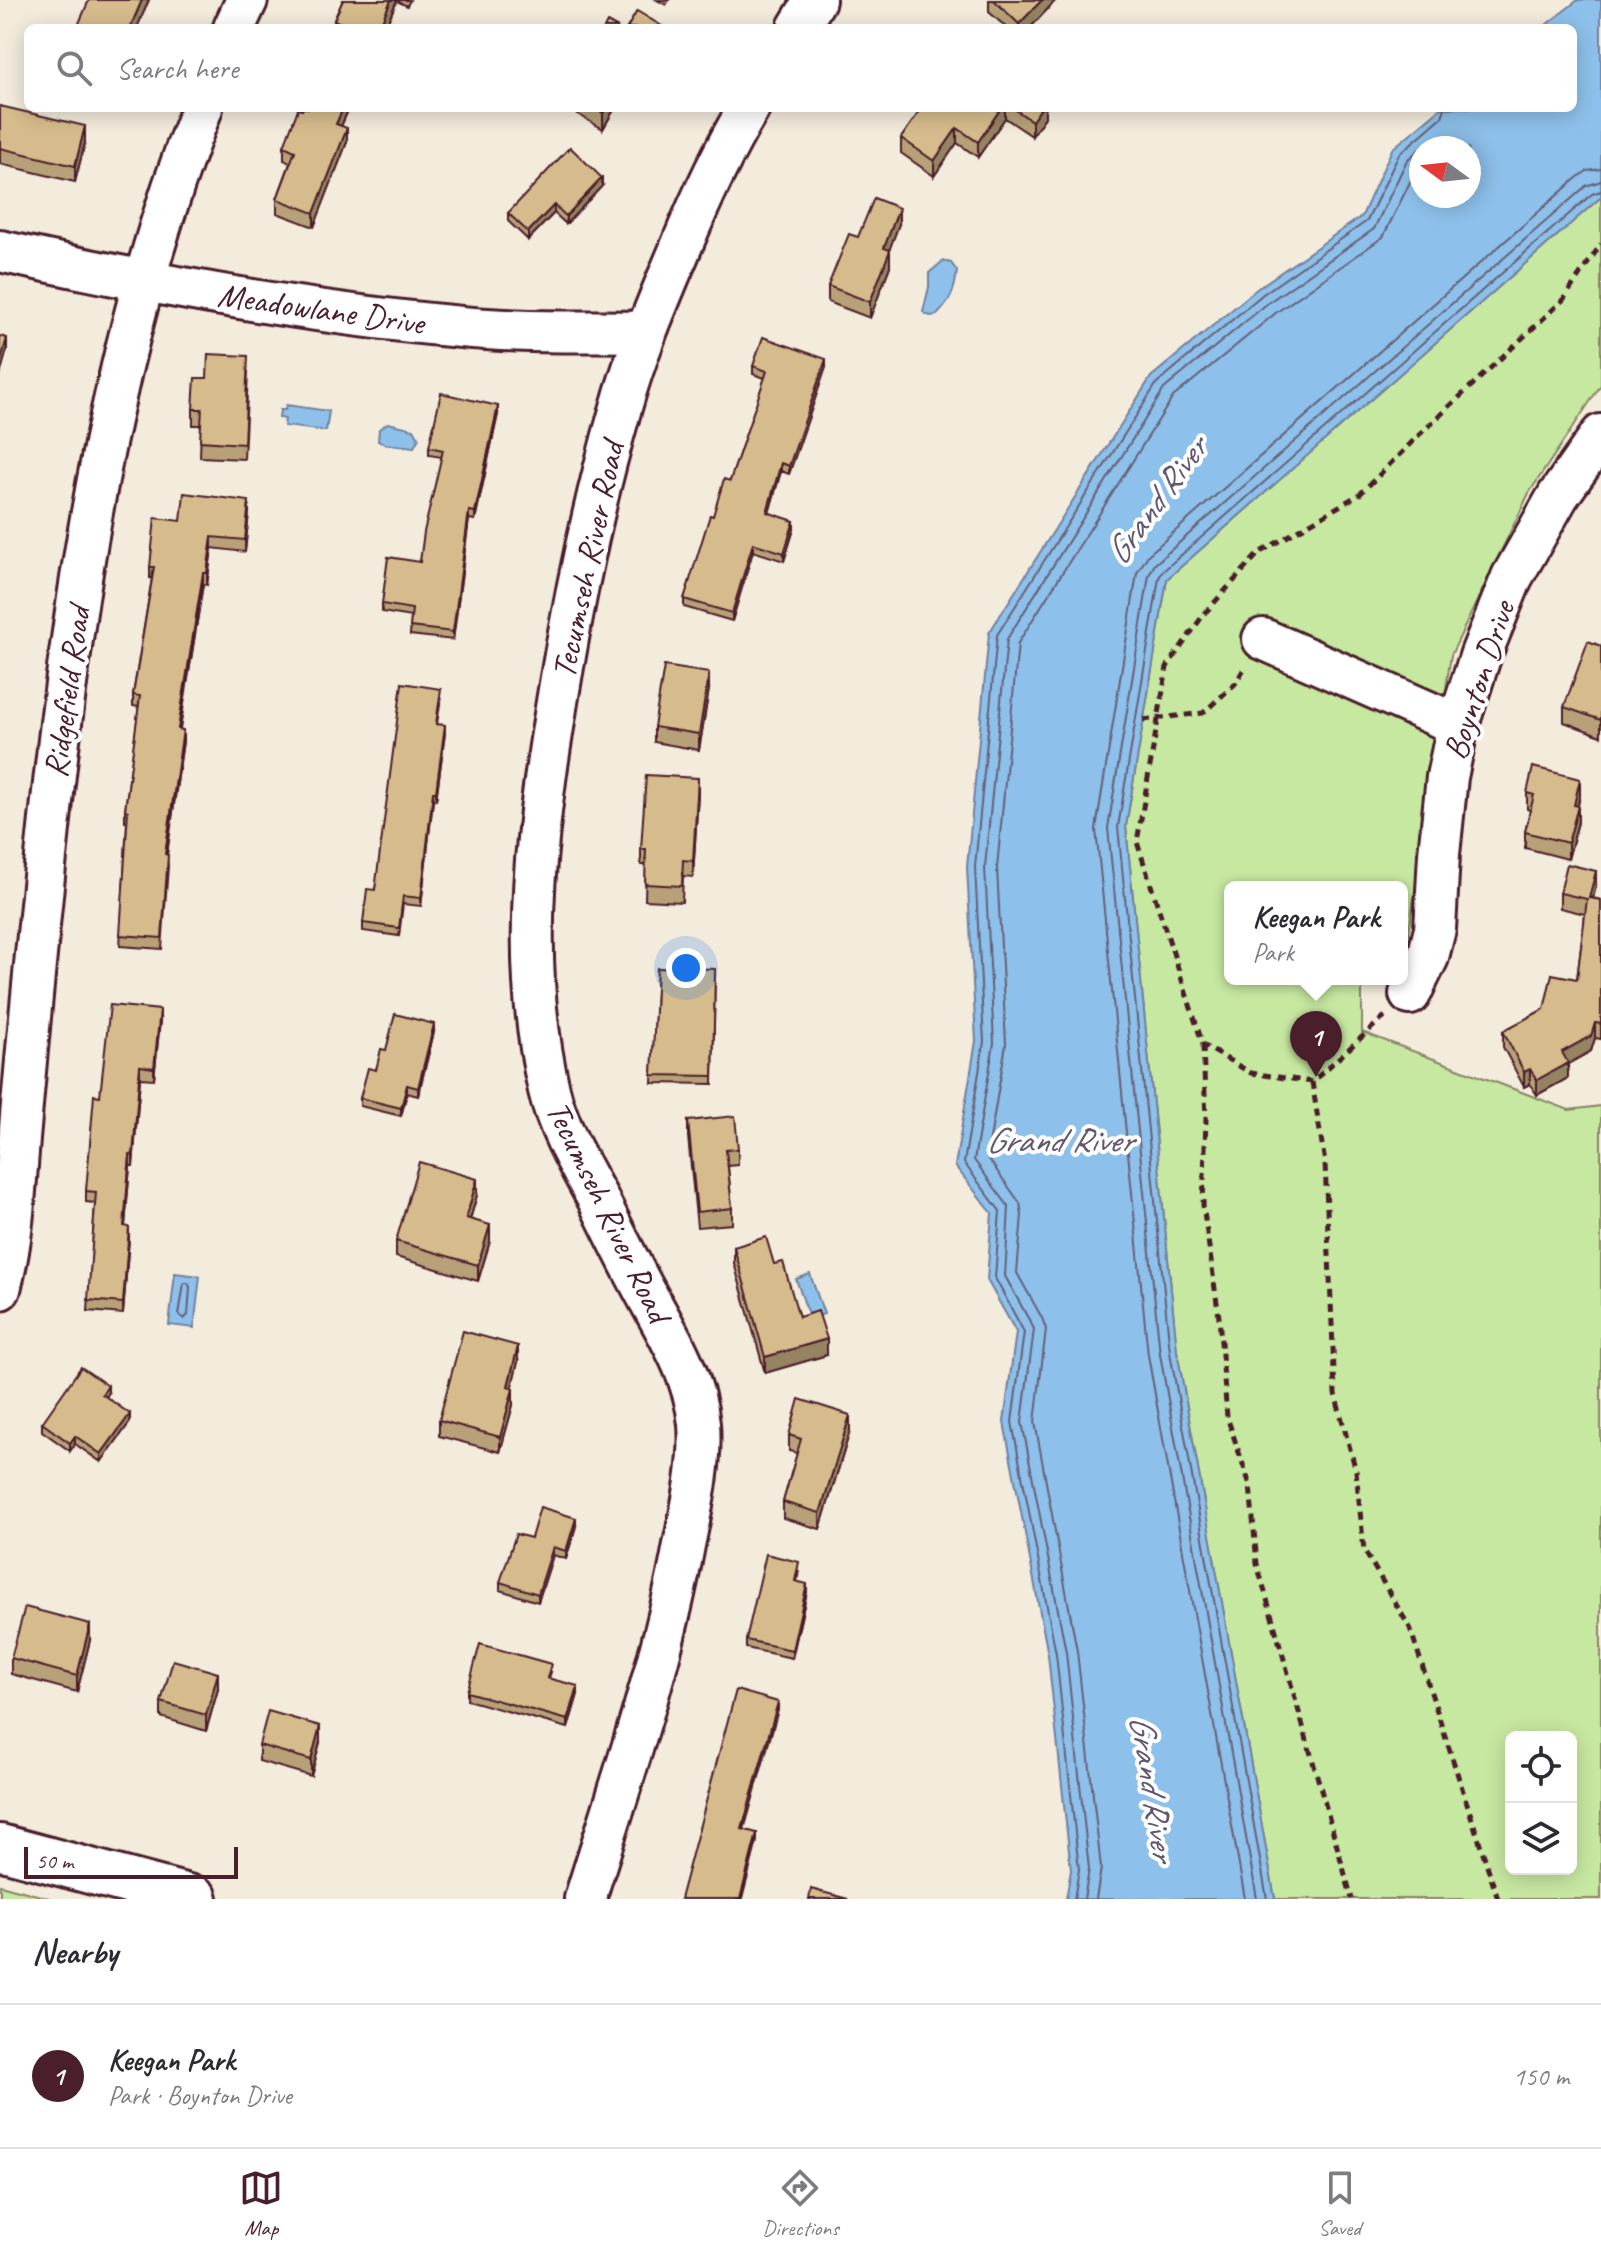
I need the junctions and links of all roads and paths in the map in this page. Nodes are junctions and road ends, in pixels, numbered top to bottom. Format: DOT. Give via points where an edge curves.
graph roads {
  1 [pos="247,0"];
  2 [pos="815,0"];
  3 [pos="236,24"];
  4 [pos="800,24"];
  5 [pos="200,112"];
  6 [pos="746,112"];
  7 [pos="1601,244"];
  8 [pos="0,251"];
  9 [pos="144,283"];
  10 [pos="645,332"];
  11 [pos="1601,435"];
  12 [pos="1263,639"];
  13 [pos="1157,717"];
  14 [pos="1143,720"];
  15 [pos="1458,725"];
  16 [pos="1410,994"];
  17 [pos="1203,1045"];
  18 [pos="1312,1082"];
  19 [pos="0,1289"];
  20 [pos="0,1847"];
  21 [pos="195,1899"];
  22 [pos="585,1899"];
  23 [pos="1352,1899"];
  24 [pos="1498,1899"];
  1 -- 3 [label="street"];
  2 -- 4 [label="street"];
  5 -- 9 [label="street, Ridgefield Road"];
  6 -- 10 [label="street, Tecumseh River Road" via="697,208"];
  7 -- 13 [label="path" via="1563,300 1360,494 1259,553 1204,614 1167,667"];
  8 -- 9 [label="street, Meadowlane Drive"];
  9 -- 10 [label="street, Meadowlane Drive" via="453,327"];
  9 -- 19 [label="street, Ridgefield Road" via="113,408 71,650"];
  10 -- 22 [label="street, Tecumseh River Road" via="619,411 574,603 540,800 531,894 532,955 549,1092 567,1139 679,1350 699,1422 698,1453 655,1672"];
  11 -- 15 [label="street, Boynton Drive" via="1558,496 1512,577"];
  12 -- 13 [label="path" via="1235,684 1203,713"];
  12 -- 15 [label="street"];
  13 -- 14 [label="path"];
  13 -- 17 [label="path" via="1137,842"];
  15 -- 16 [label="street, Boynton Drive" via="1447,777 1435,929"];
  16 -- 18 [label="path"];
  17 -- 18 [label="path" via="1251,1073"];
  17 -- 23 [label="path" via="1203,1205 1227,1417 1250,1485 1257,1564"];
  18 -- 24 [label="path" via="1325,1163 1335,1394 1356,1471 1364,1550 1410,1628"];
  20 -- 21 [label="main road"];
}
